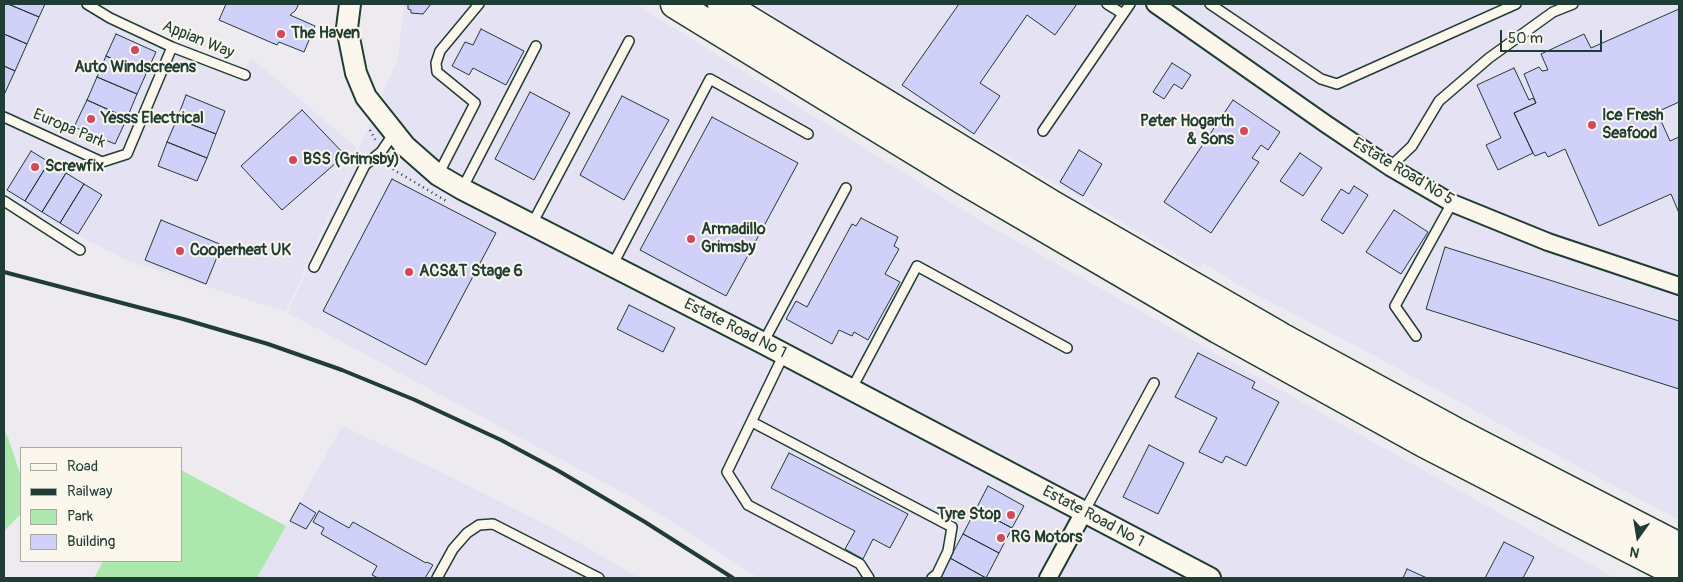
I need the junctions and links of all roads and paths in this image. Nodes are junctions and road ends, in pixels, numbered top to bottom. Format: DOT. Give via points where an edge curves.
graph roads {
  1 [pos="87,4"];
  2 [pos="350,4"];
  3 [pos="478,4"];
  4 [pos="675,4"];
  5 [pos="722,4"];
  6 [pos="1107,4"];
  7 [pos="1130,4"];
  8 [pos="1155,4"];
  9 [pos="1210,4"];
  10 [pos="1516,4"];
  11 [pos="1573,4"];
  12 [pos="1123,14"];
  13 [pos="628,41"];
  14 [pos="536,46"];
  15 [pos="172,47"];
  16 [pos="245,75"];
  17 [pos="4,117"];
  18 [pos="1043,131"];
  19 [pos="394,133"];
  20 [pos="808,134"];
  21 [pos="1390,167"];
  22 [pos="438,174"];
  23 [pos="846,188"];
  24 [pos="462,189"];
  25 [pos="4,202"];
  26 [pos="1452,203"];
  27 [pos="532,224"];
  28 [pos="80,250"];
  29 [pos="612,266"];
  30 [pos="314,267"];
  31 [pos="1679,286"];
  32 [pos="1416,336"];
  33 [pos="763,343"];
  34 [pos="1067,348"];
  35 [pos="784,354"];
  36 [pos="1154,383"];
  37 [pos="851,390"];
  38 [pos="752,422"];
  39 [pos="1084,512"];
  40 [pos="1679,547"];
  41 [pos="1679,574"];
  42 [pos="437,578"];
  43 [pos="599,578"];
  44 [pos="869,578"];
  45 [pos="932,578"];
  46 [pos="1048,578"];
  47 [pos="1210,578"];
  1 -- 15 [label="lane, Appian Way"];
  2 -- 19 [label="street, Estate Road No 1" via="347,28 356,73 366,97"];
  3 -- 22 [label="lane" via="440,52 436,63 437,72 475,102"];
  4 -- 41 [label="highway" via="1218,329 1449,456"];
  5 -- 40 [label="highway" via="1054,206 1280,337"];
  6 -- 12 [label="lane"];
  7 -- 12 [label="lane"];
  8 -- 21 [label="street, Estate Road No 5"];
  9 -- 10 [label="lane" via="1321,79 1337,84"];
  11 -- 21 [label="lane" via="1553,12 1489,58 1439,101 1412,146"];
  12 -- 18 [label="lane"];
  13 -- 27 [label="lane"];
  14 -- 24 [label="lane"];
  15 -- 16 [label="lane, Appian Way"];
  15 -- 17 [label="lane, Europa Park" via="127,154 102,162"];
  19 -- 22 [label="street, Estate Road No 1"];
  19 -- 30 [label="lane" via="381,152 365,165"];
  20 -- 29 [label="lane" via="710,79"];
  21 -- 26 [label="street, Estate Road No 5"];
  22 -- 24 [label="street, Estate Road No 1"];
  23 -- 33 [label="lane"];
  24 -- 27 [label="street, Estate Road No 1"];
  25 -- 28 [label="lane"];
  26 -- 31 [label="street, Estate Road No 5" via="1548,242"];
  26 -- 32 [label="lane" via="1395,306"];
  27 -- 29 [label="street, Estate Road No 1"];
  29 -- 33 [label="street, Estate Road No 1"];
  33 -- 35 [label="street, Estate Road No 1"];
  34 -- 37 [label="lane" via="917,266"];
  35 -- 37 [label="street, Estate Road No 1"];
  35 -- 38 [label="lane"];
  36 -- 39 [label="lane"];
  37 -- 39 [label="street, Estate Road No 1"];
  38 -- 44 [label="lane" via="728,472 748,505 860,564"];
  38 -- 45 [label="lane" via="952,527 948,551"];
  39 -- 46 [label="street"];
  39 -- 47 [label="street, Estate Road No 1"];
  42 -- 43 [label="lane" via="467,533 479,525 493,524"];
}
